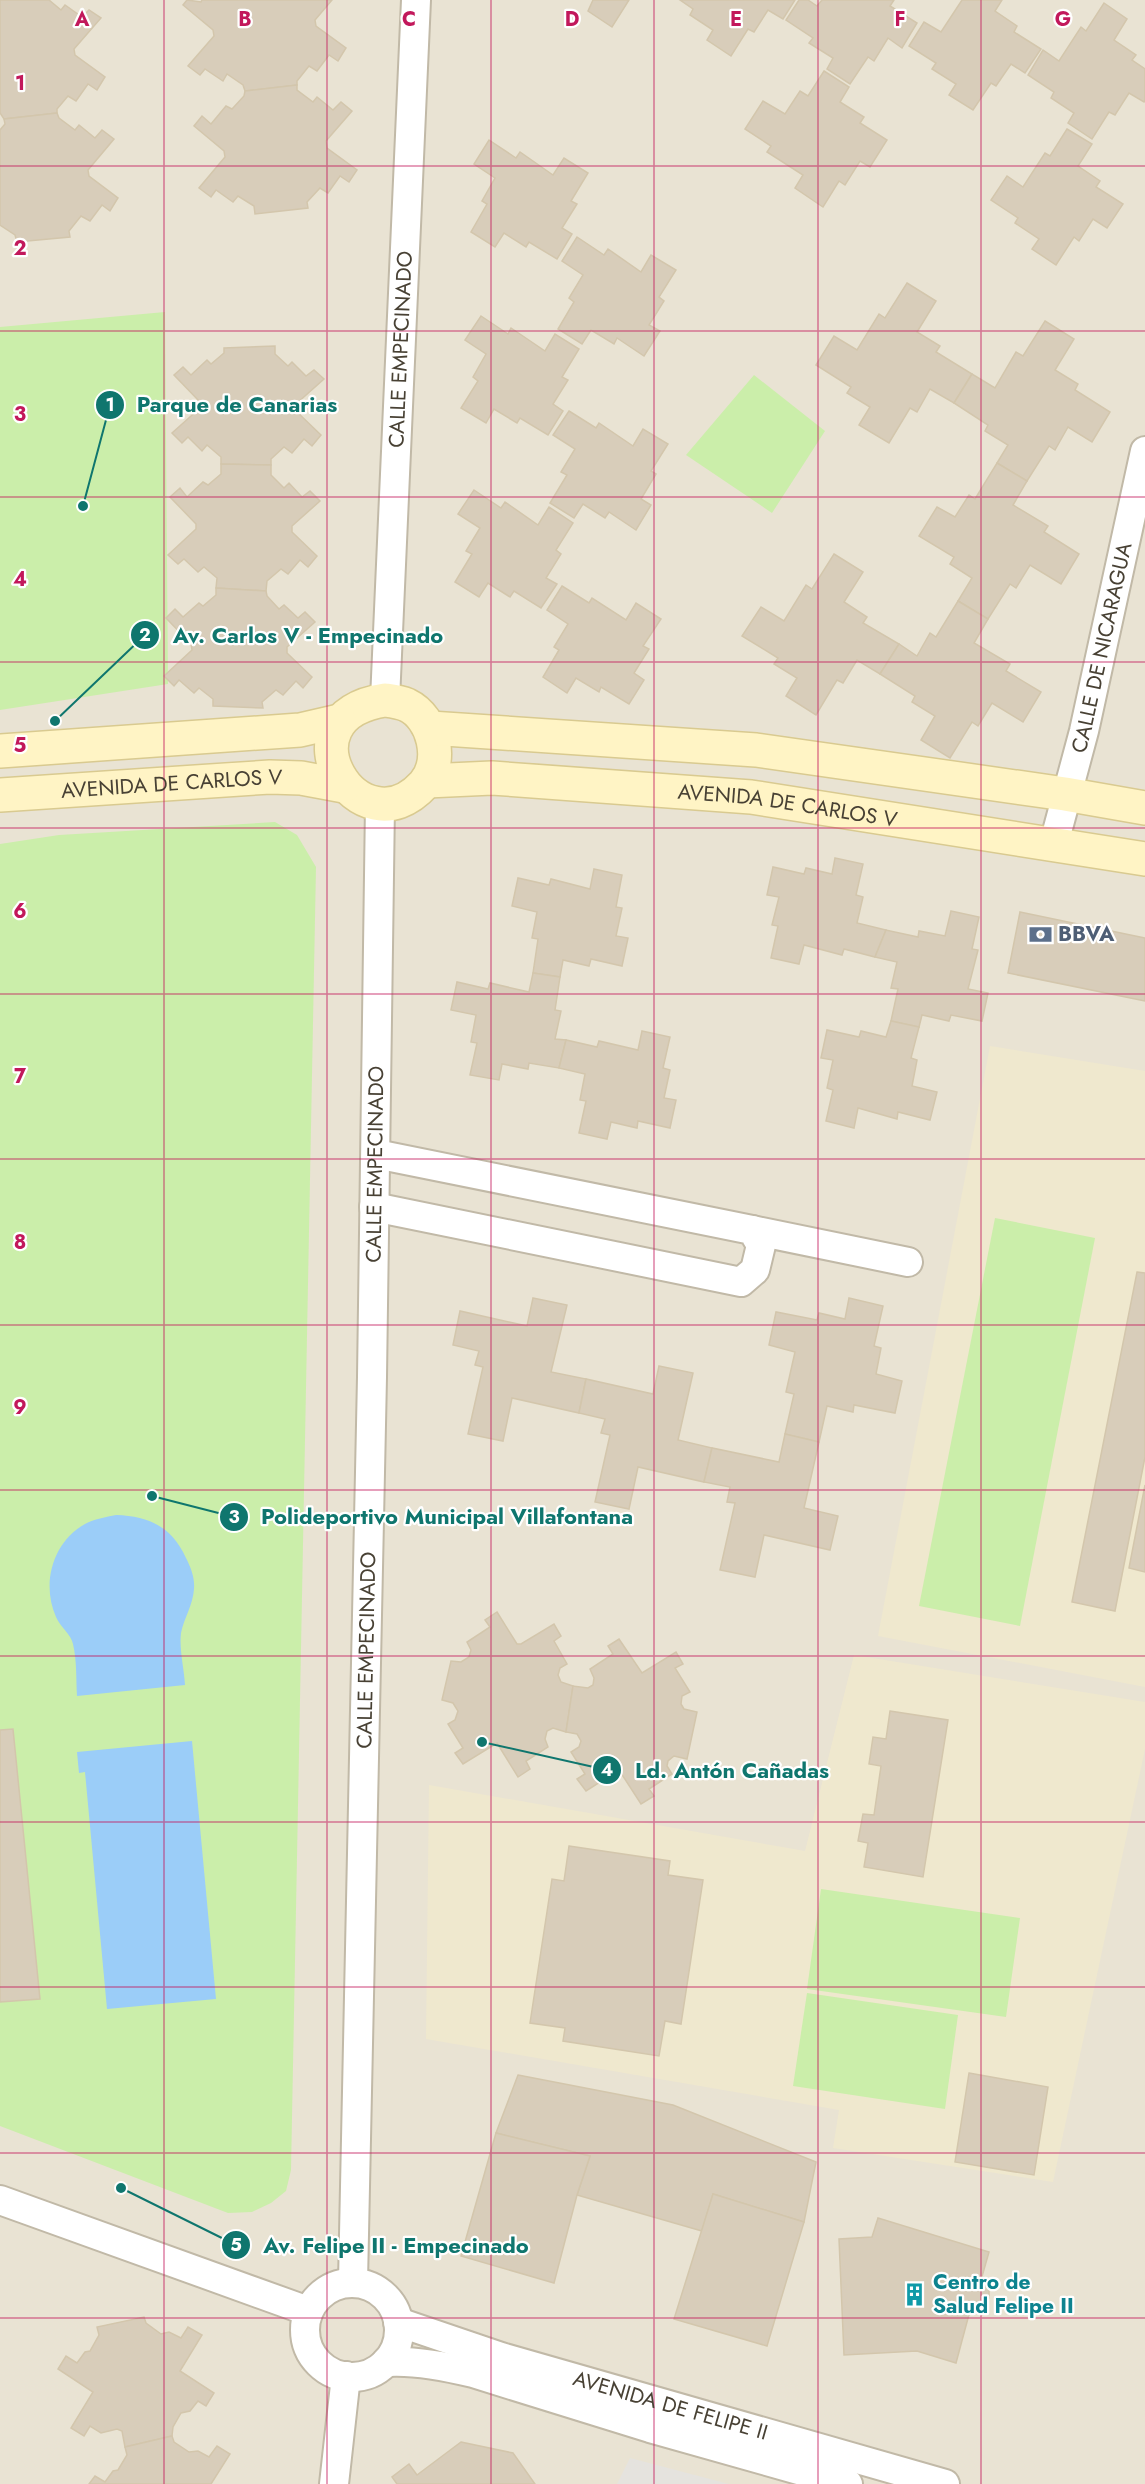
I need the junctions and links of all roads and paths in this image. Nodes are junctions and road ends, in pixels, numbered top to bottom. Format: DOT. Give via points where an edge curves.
graph roads {
  1 [pos="416,0"];
  2 [pos="1145,451"];
  3 [pos="384,700"];
  4 [pos="339,721"];
  5 [pos="430,728"];
  6 [pos="0,751"];
  7 [pos="427,780"];
  8 [pos="344,786"];
  9 [pos="1065,794"];
  10 [pos="0,795"];
  11 [pos="380,804"];
  12 [pos="1145,808"];
  13 [pos="1054,843"];
  14 [pos="1145,859"];
  15 [pos="376,1154"];
  16 [pos="374,1207"];
  17 [pos="752,1230"];
  18 [pos="908,1262"];
  19 [pos="0,2200"];
  20 [pos="353,2283"];
  21 [pos="309,2311"];
  22 [pos="398,2322"];
  23 [pos="386,2362"];
  24 [pos="346,2376"];
  25 [pos="334,2484"];
  26 [pos="848,2484"];
  27 [pos="945,2484"];
  1 -- 3 [label="street, CALLE EMPECINADO"];
  2 -- 9 [label="street, CALLE DE NICARAGUA" via="1084,731"];
  3 -- 4 [label="street" via="366,702"];
  3 -- 5 [label="street" via="407,705"];
  4 -- 6 [label="street, AVENIDA DE CARLOS V" via="300,730"];
  4 -- 8 [label="street" via="332,744 333,766"];
  5 -- 7 [label="street" via="436,755"];
  5 -- 9 [label="street" via="756,750"];
  7 -- 11 [label="street" via="403,800"];
  7 -- 13 [label="street, AVENIDA DE CARLOS V" via="492,778 751,797"];
  8 -- 10 [label="street, AVENIDA DE CARLOS V" via="270,777"];
  8 -- 11 [label="street" via="358,797"];
  9 -- 12 [label="street"];
  9 -- 13 [label="street, CALLE DE NICARAGUA"];
  11 -- 15 [label="street, CALLE EMPECINADO"];
  13 -- 14 [label="street, AVENIDA DE CARLOS V"];
  15 -- 16 [label="street, CALLE EMPECINADO"];
  15 -- 17 [label="street"];
  16 -- 17 [label="street" via="741,1282 755,1270 762,1245"];
  16 -- 20 [label="street, CALLE EMPECINADO"];
  17 -- 18 [label="street"];
  19 -- 21 [label="street"];
  20 -- 21 [label="street" via="326,2290"];
  20 -- 22 [label="street" via="369,2285 382,2294 393,2306"];
  21 -- 24 [label="street" via="305,2325 311,2353 332,2373"];
  22 -- 23 [label="street" via="399,2336"];
  22 -- 27 [label="street, AVENIDA DE FELIPE II" via="501,2357"];
  23 -- 24 [label="street" via="361,2376"];
  23 -- 26 [label="street, AVENIDA DE FELIPE II" via="446,2366 493,2378"];
  24 -- 25 [label="street"];
}
